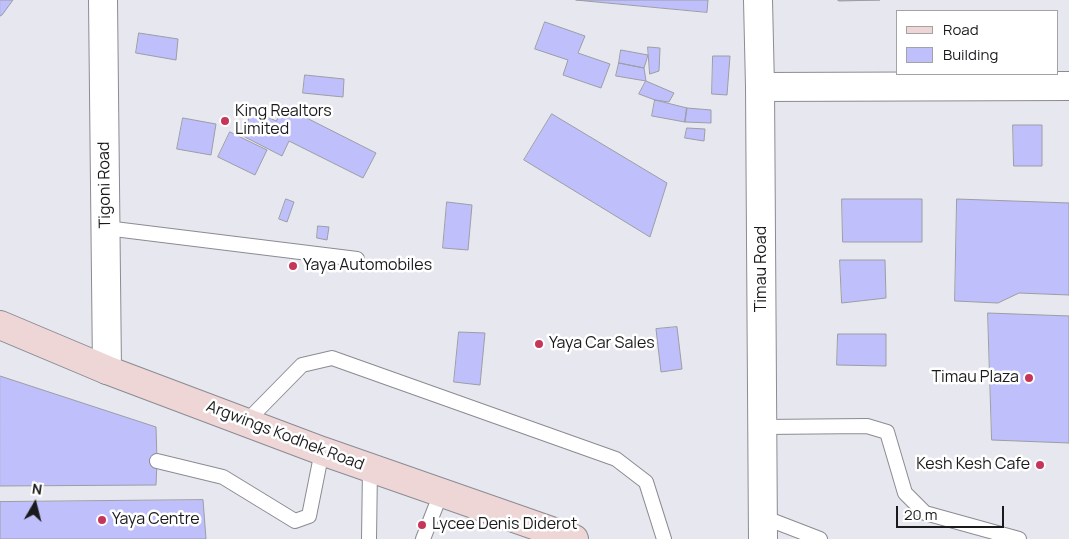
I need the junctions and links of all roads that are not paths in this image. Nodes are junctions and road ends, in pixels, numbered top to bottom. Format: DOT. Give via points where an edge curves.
graph roads {
  1 [pos="103,0"];
  2 [pos="758,0"];
  3 [pos="1069,86"];
  4 [pos="760,87"];
  5 [pos="106,228"];
  6 [pos="357,259"];
  7 [pos="0,325"];
  8 [pos="107,370"];
  9 [pos="246,422"];
  10 [pos="763,427"];
  11 [pos="322,451"];
  12 [pos="157,461"];
  13 [pos="370,468"];
  14 [pos="442,493"];
  15 [pos="763,528"];
  16 [pos="369,539"];
  17 [pos="423,539"];
  18 [pos="574,539"];
  19 [pos="664,539"];
  20 [pos="820,539"];
  21 [pos="1019,539"];
  1 -- 5 [label="street, Tigoni Road"];
  2 -- 4 [label="street, Timau Road"];
  3 -- 4 [label="street"];
  4 -- 10 [label="street, Timau Road"];
  5 -- 6 [label="lane"];
  5 -- 8 [label="street, Tigoni Road"];
  7 -- 8 [label="main road, Argwings Kodhek Road"];
  8 -- 9 [label="main road, Argwings Kodhek Road"];
  9 -- 11 [label="main road, Argwings Kodhek Road"];
  9 -- 19 [label="lane" via="302,365 332,358 616,459 646,482"];
  10 -- 15 [label="street, Timau Road"];
  10 -- 21 [label="lane" via="867,426 887,432 905,493 925,513"];
  11 -- 12 [label="lane" via="309,516 295,521 222,477"];
  11 -- 13 [label="main road, Argwings Kodhek Road"];
  13 -- 14 [label="main road, Argwings Kodhek Road"];
  13 -- 16 [label="lane"];
  14 -- 17 [label="lane"];
  14 -- 18 [label="main road, Argwings Kodhek Road"];
  15 -- 20 [label="lane"];
}
